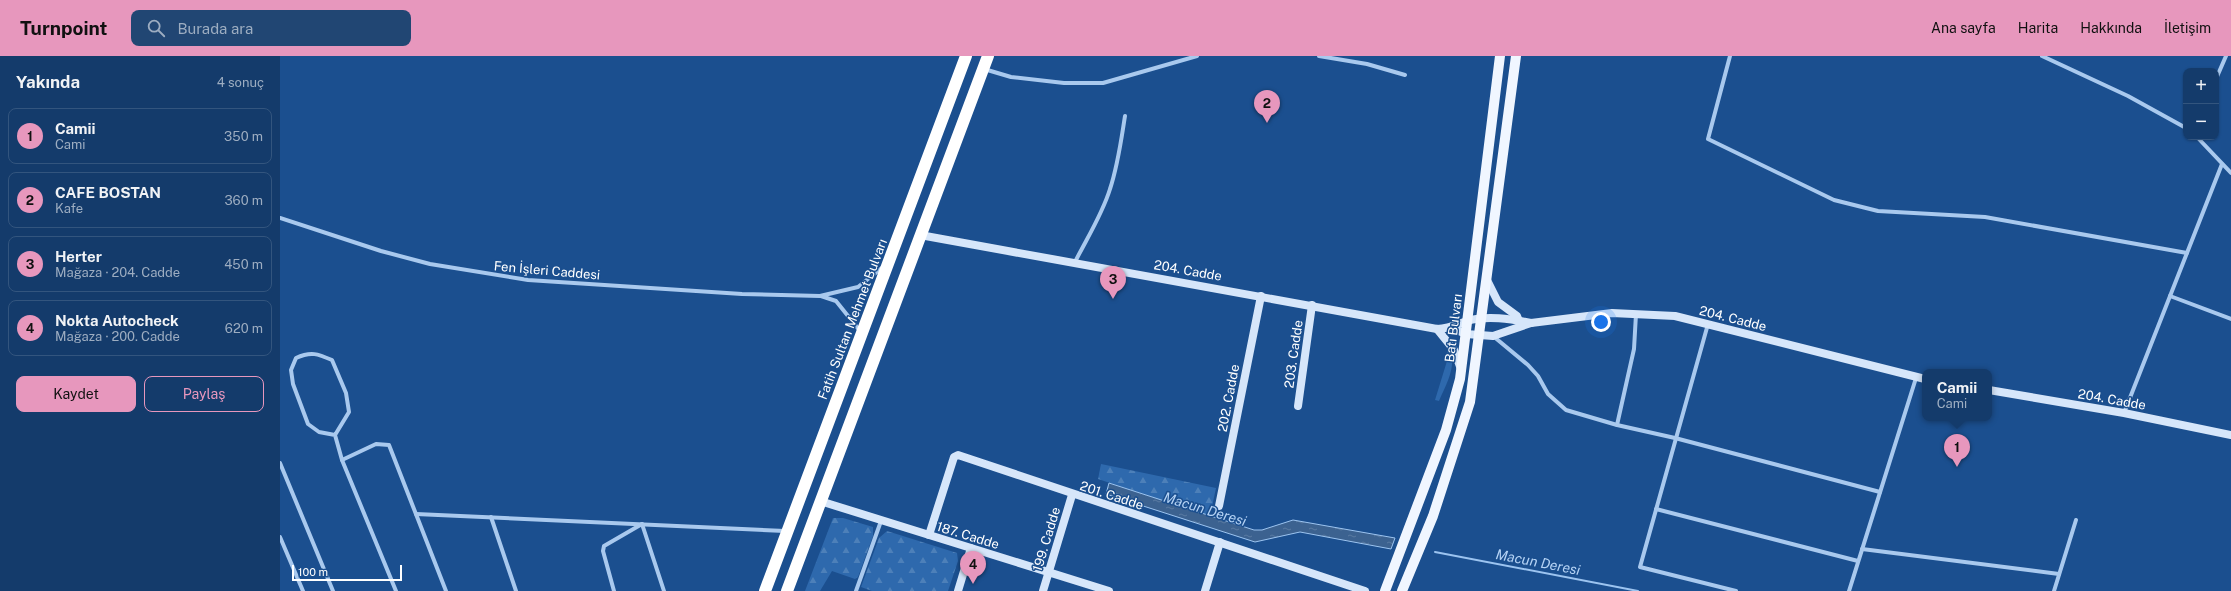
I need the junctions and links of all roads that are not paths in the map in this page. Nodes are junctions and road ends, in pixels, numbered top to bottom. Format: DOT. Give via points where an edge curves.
graph roads {
  1 [pos="966,56"];
  2 [pos="988,56"];
  3 [pos="1197,56"];
  4 [pos="1319,56"];
  5 [pos="1500,56"];
  6 [pos="1516,56"];
  7 [pos="1730,56"];
  8 [pos="2042,56"];
  9 [pos="2226,56"];
  10 [pos="983,69"];
  11 [pos="2219,72"];
  12 [pos="1405,75"];
  13 [pos="1125,116"];
  14 [pos="2183,126"];
  15 [pos="2201,140"];
  16 [pos="2222,164"];
  17 [pos="2231,173"];
  18 [pos="280,218"];
  19 [pos="920,235"];
  20 [pos="2187,253"];
  21 [pos="1075,262"];
  22 [pos="888,263"];
  23 [pos="1487,280"];
  24 [pos="820,296"];
  25 [pos="1261,296"];
  26 [pos="2170,296"];
  27 [pos="1312,305"];
  28 [pos="1636,314"];
  29 [pos="2231,318"];
  30 [pos="1482,320"];
  31 [pos="1468,321"];
  32 [pos="1518,321"];
  33 [pos="1531,323"];
  34 [pos="1708,324"];
  35 [pos="1452,328"];
  36 [pos="1438,329"];
  37 [pos="862,334"];
  38 [pos="1466,334"];
  39 [pos="1480,335"];
  40 [pos="1493,336"];
  41 [pos="1461,369"];
  42 [pos="1916,378"];
  43 [pos="1922,379"];
  44 [pos="1992,391"];
  45 [pos="1298,406"];
  46 [pos="2124,413"];
  47 [pos="1617,425"];
  48 [pos="335,435"];
  49 [pos="2231,435"];
  50 [pos="1675,438"];
  51 [pos="342,460"];
  52 [pos="280,463"];
  53 [pos="1880,492"];
  54 [pos="1072,495"];
  55 [pos="820,501"];
  56 [pos="1219,506"];
  57 [pos="1656,509"];
  58 [pos="416,514"];
  59 [pos="491,517"];
  60 [pos="881,520"];
  61 [pos="2076,520"];
  62 [pos="642,524"];
  63 [pos="788,531"];
  64 [pos="929,535"];
  65 [pos="280,536"];
  66 [pos="1220,542"];
  67 [pos="971,548"];
  68 [pos="1862,549"];
  69 [pos="1858,561"];
  70 [pos="1049,572"];
  71 [pos="2059,574"];
  72 [pos="1351,589"];
  73 [pos="303,591"];
  74 [pos="333,591"];
  75 [pos="396,591"];
  76 [pos="446,591"];
  77 [pos="516,591"];
  78 [pos="614,591"];
  79 [pos="664,591"];
  80 [pos="765,591"];
  81 [pos="787,591"];
  82 [pos="856,591"];
  83 [pos="958,591"];
  84 [pos="1042,591"];
  85 [pos="1110,591"];
  86 [pos="1205,591"];
  87 [pos="1366,591"];
  88 [pos="1385,591"];
  89 [pos="1402,591"];
  90 [pos="1736,591"];
  91 [pos="1849,591"];
  92 [pos="2054,591"];
  1 -- 22 [label="highway, Fatih Sultan Mehmet Bulvarı"];
  2 -- 10 [label="highway"];
  3 -- 10 [label="street" via="1103,83 1064,83 1011,77"];
  4 -- 12 [label="street" via="1367,64"];
  5 -- 31 [label="main road, Batı Bulvarı"];
  6 -- 23 [label="main road"];
  7 -- 20 [label="street" via="1708,139 1834,200 1878,211 1985,217"];
  8 -- 14 [label="street" via="2128,96"];
  9 -- 11 [label="street"];
  10 -- 19 [label="highway"];
  13 -- 21 [label="street" via="1120,151 1110,189"];
  15 -- 16 [label="street"];
  16 -- 17 [label="street"];
  16 -- 20 [label="street"];
  18 -- 24 [label="street, Fen İşleri Caddesi" via="381,251 477,273 528,280 734,294"];
  19 -- 21 [label="street, 204. Cadde"];
  19 -- 55 [label="highway"];
  20 -- 26 [label="street"];
  21 -- 25 [label="street, 204. Cadde"];
  22 -- 24 [label="street" via="858,287"];
  22 -- 37 [label="highway, Fatih Sultan Mehmet Bulvarı"];
  23 -- 30 [label="main road"];
  23 -- 32 [label="street" via="1498,302 1517,316"];
  24 -- 37 [label="street" via="836,301"];
  25 -- 27 [label="street, 204. Cadde"];
  25 -- 56 [label="street, 202. Cadde"];
  26 -- 29 [label="street"];
  26 -- 46 [label="street"];
  27 -- 36 [label="street, 204. Cadde"];
  27 -- 45 [label="street, 203. Cadde"];
  28 -- 33 [label="street, 204. Cadde" via="1612,313"];
  28 -- 34 [label="street, 204. Cadde" via="1675,316"];
  28 -- 47 [label="street" via="1633,356"];
  30 -- 31 [label="street, 204. Cadde"];
  30 -- 32 [label="street, 204. Cadde" via="1502,318"];
  30 -- 39 [label="main road"];
  31 -- 35 [label="street, 204. Cadde"];
  31 -- 38 [label="main road, Batı Bulvarı"];
  32 -- 33 [label="street, 204. Cadde"];
  33 -- 40 [label="street, 204. Cadde"];
  34 -- 42 [label="street, 204. Cadde"];
  34 -- 50 [label="street"];
  35 -- 36 [label="street, 204. Cadde"];
  35 -- 38 [label="street, 204. Cadde"];
  36 -- 41 [label="street" via="1454,350"];
  37 -- 63 [label="highway, Fatih Sultan Mehmet Bulvarı"];
  38 -- 39 [label="street, 204. Cadde"];
  38 -- 41 [label="main road, Batı Bulvarı"];
  39 -- 40 [label="street, 204. Cadde"];
  39 -- 89 [label="main road" via="1474,385 1465,421 1433,516"];
  40 -- 47 [label="street" via="1528,365 1560,406"];
  41 -- 88 [label="main road, Batı Bulvarı" via="1446,430"];
  42 -- 43 [label="street, 204. Cadde"];
  42 -- 53 [label="street"];
  44 -- 46 [label="street, 204. Cadde"];
  46 -- 49 [label="street, 204. Cadde"];
  47 -- 50 [label="street"];
  48 -- 48 [label="street" via="350,412 346,393 332,360 315,353 305,354 296,358 291,370 293,384 308,424 320,432"];
  48 -- 51 [label="street"];
  50 -- 53 [label="street"];
  50 -- 57 [label="street"];
  51 -- 58 [label="street" via="376,444 389,445"];
  51 -- 75 [label="street"];
  52 -- 74 [label="street"];
  53 -- 68 [label="street"];
  54 -- 64 [label="street, 201. Cadde" via="955,455"];
  54 -- 66 [label="street, 201. Cadde"];
  54 -- 70 [label="street, 199. Cadde"];
  55 -- 60 [label="street, 187. Cadde"];
  55 -- 81 [label="highway"];
  57 -- 69 [label="street"];
  57 -- 90 [label="street" via="1640,567"];
  58 -- 59 [label="street"];
  58 -- 76 [label="street"];
  59 -- 62 [label="street"];
  59 -- 77 [label="street"];
  60 -- 64 [label="street, 187. Cadde"];
  60 -- 82 [label="street"];
  61 -- 71 [label="street"];
  62 -- 63 [label="street"];
  62 -- 78 [label="street" via="604,546 603,551"];
  62 -- 79 [label="street"];
  63 -- 80 [label="highway, Fatih Sultan Mehmet Bulvarı"];
  64 -- 67 [label="street, 187. Cadde"];
  65 -- 73 [label="street"];
  66 -- 72 [label="street, 201. Cadde"];
  66 -- 86 [label="street"];
  67 -- 70 [label="street, 187. Cadde"];
  67 -- 83 [label="street"];
  68 -- 69 [label="street"];
  68 -- 71 [label="street"];
  69 -- 91 [label="street"];
  70 -- 84 [label="street, 199. Cadde"];
  70 -- 85 [label="street, 187. Cadde"];
  71 -- 92 [label="street"];
  72 -- 87 [label="street, 201. Cadde"];
}
